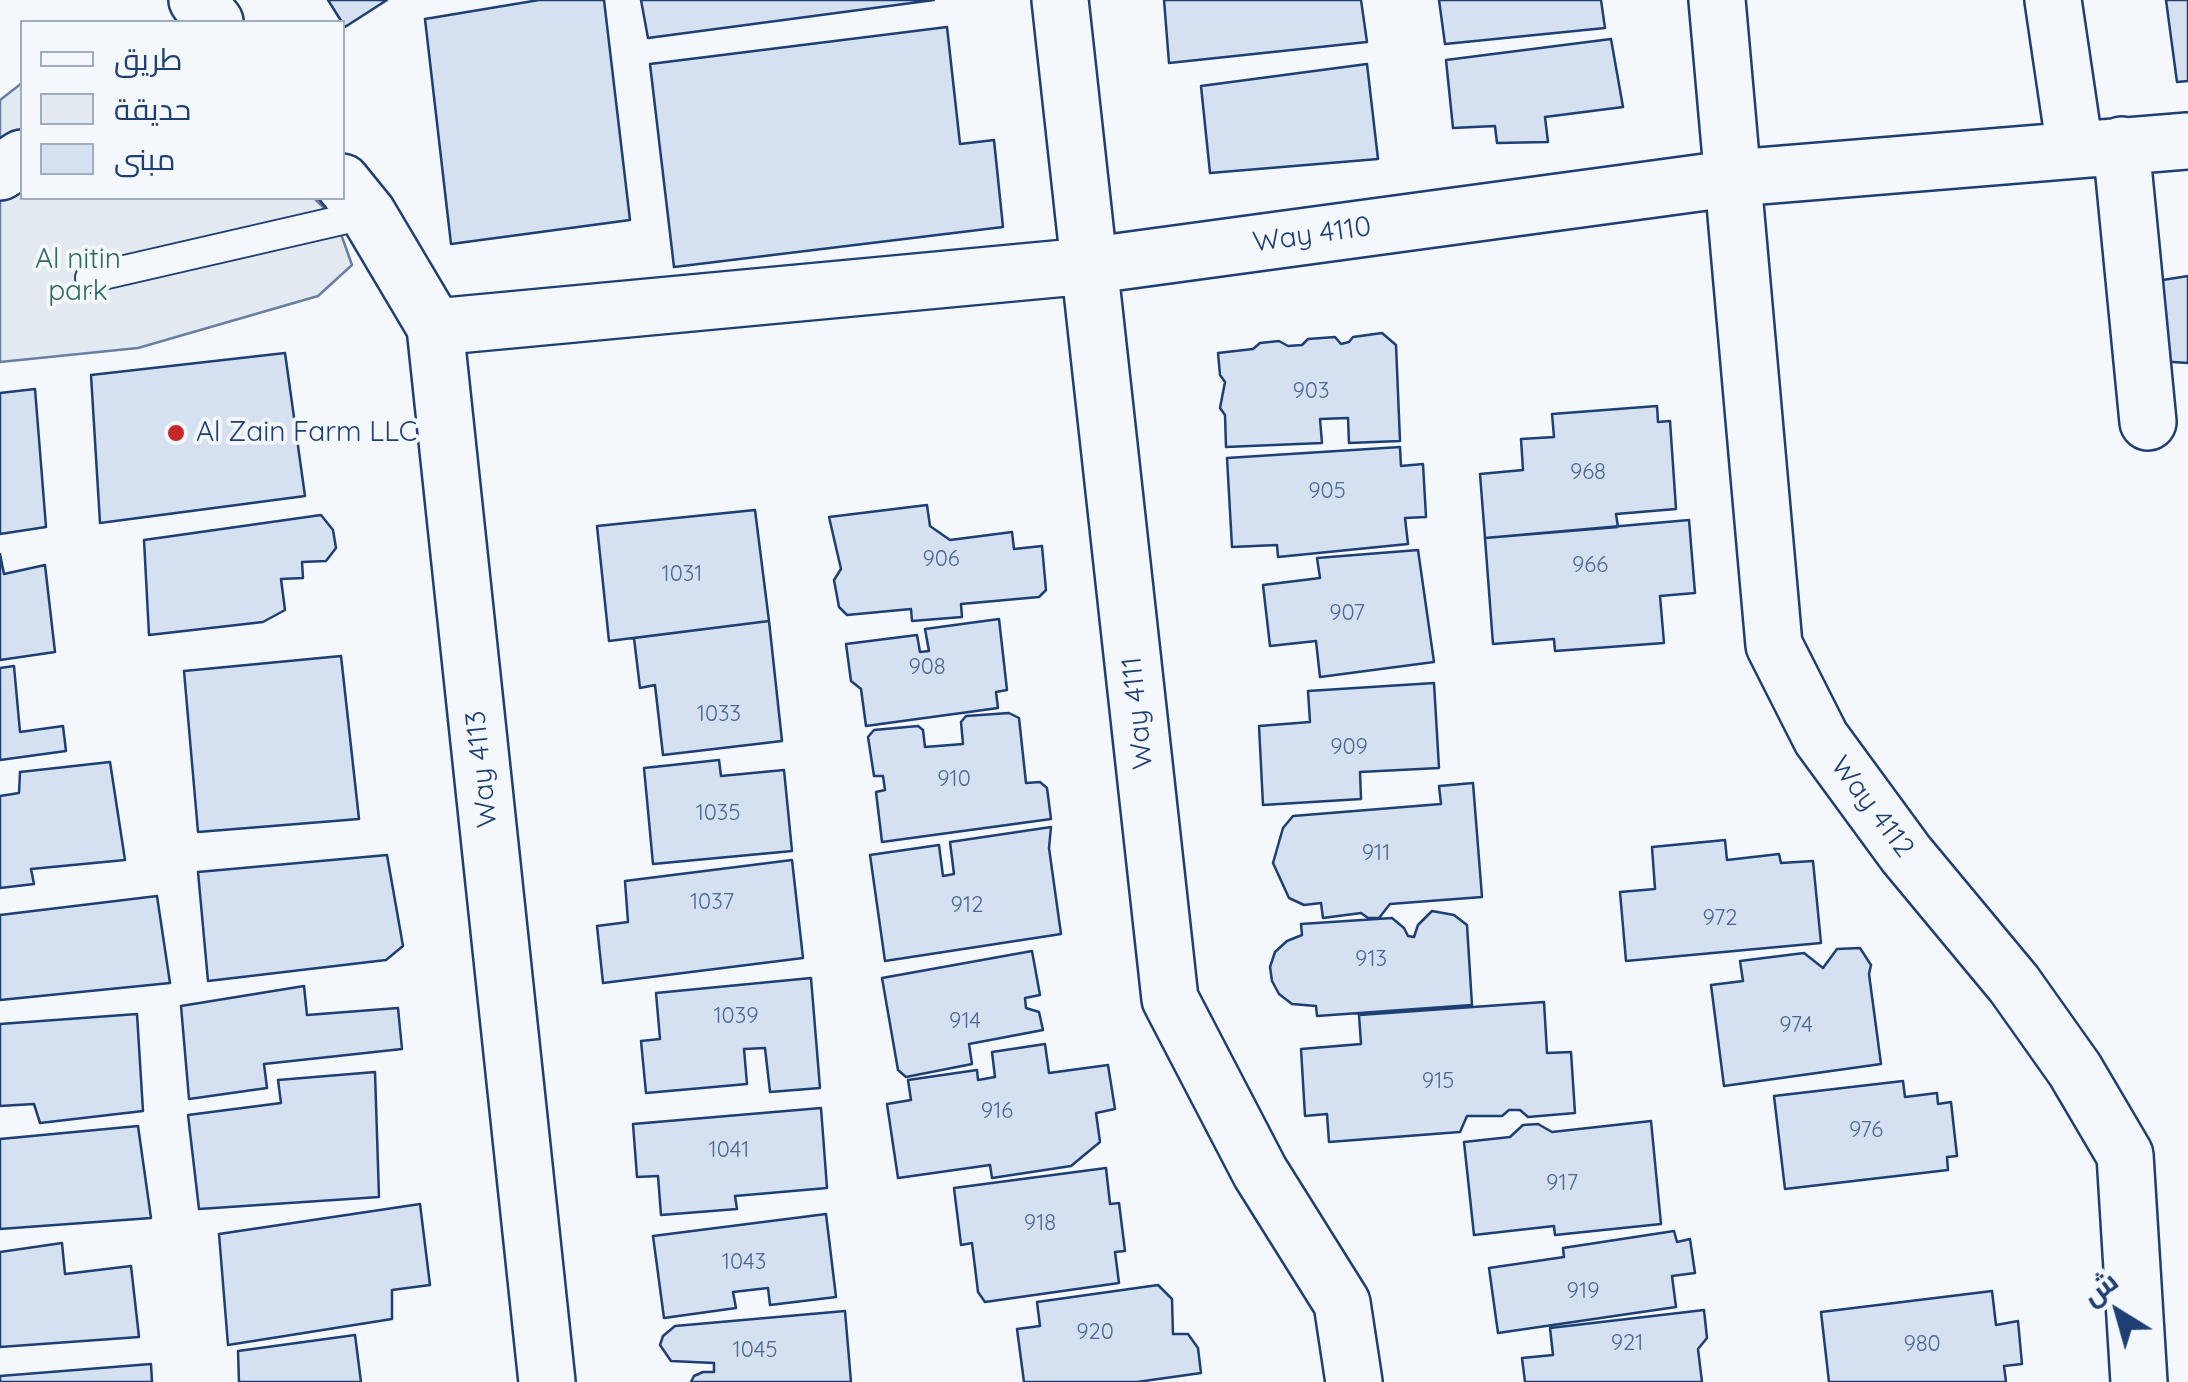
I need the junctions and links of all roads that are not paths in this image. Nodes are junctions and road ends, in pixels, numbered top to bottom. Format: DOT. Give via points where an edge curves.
graph roads {
  1 [pos="197,0"];
  2 [pos="1060,0"];
  3 [pos="1717,0"];
  4 [pos="2053,0"];
  5 [pos="213,20"];
  6 [pos="2188,141"];
  7 [pos="2098,147"];
  8 [pos="1735,178"];
  9 [pos="355,198"];
  10 [pos="1087,266"];
  11 [pos="90,278"];
  12 [pos="435,327"];
  13 [pos="2148,422"];
  14 [pos="547,1382"];
  15 [pos="1354,1382"];
  16 [pos="2139,1382"];
  1 -- 5 [label="street"];
  2 -- 10 [label="street, Way 4111"];
  3 -- 8 [label="street, Way 4112"];
  4 -- 7 [label="street"];
  6 -- 7 [label="street, Way 4110"];
  7 -- 8 [label="street, Way 4110"];
  7 -- 13 [label="street"];
  8 -- 10 [label="street, Way 4110"];
  8 -- 16 [label="street, Way 4112" via="1774,645 1821,738 2014,984 2125,1155"];
  9 -- 11 [label="lane"];
  9 -- 12 [label="street, Way 4113"];
  10 -- 12 [label="street, Way 4110"];
  10 -- 15 [label="street, Way 4111" via="1170,999 1260,1172 1342,1302"];
  12 -- 14 [label="street, Way 4113"];
}
